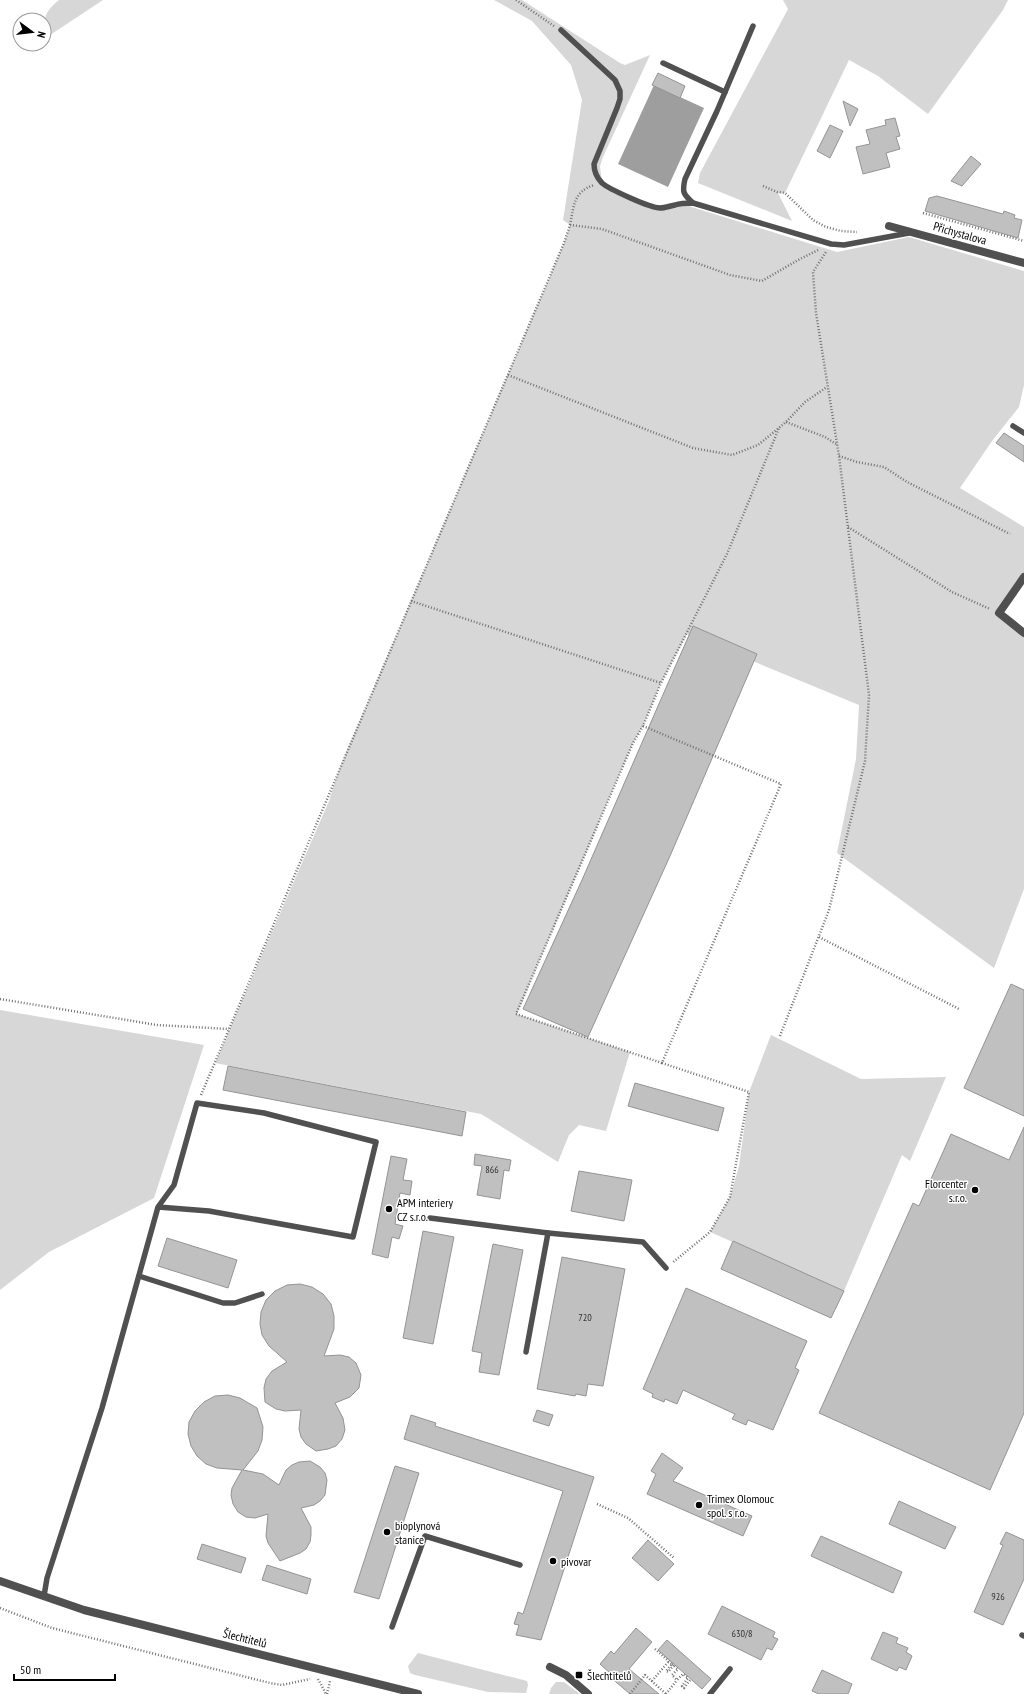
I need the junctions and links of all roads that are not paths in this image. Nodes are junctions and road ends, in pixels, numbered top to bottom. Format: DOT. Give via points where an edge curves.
graph roads {
  1 [pos="753,26"];
  2 [pos="561,30"];
  3 [pos="663,63"];
  4 [pos="725,92"];
  5 [pos="693,203"];
  6 [pos="889,226"];
  7 [pos="913,232"];
  8 [pos="1024,263"];
  9 [pos="1013,426"];
  10 [pos="1024,433"];
  11 [pos="1024,577"];
  12 [pos="1024,633"];
  13 [pos="158,1207"];
  14 [pos="430,1218"];
  15 [pos="548,1233"];
  16 [pos="666,1268"];
  17 [pos="139,1276"];
  18 [pos="262,1294"];
  19 [pos="526,1352"];
  20 [pos="520,1565"];
  21 [pos="0,1581"];
  22 [pos="44,1596"];
  23 [pos="392,1627"];
  24 [pos="550,1667"];
  25 [pos="730,1669"];
  26 [pos="418,1694"];
  27 [pos="588,1694"];
  28 [pos="710,1694"];
  1 -- 4 [label="lane"];
  2 -- 5 [label="lane" via="615,80 620,91 617,108 594,164 594,170 602,183 655,207"];
  3 -- 4 [label="lane"];
  4 -- 5 [label="lane" via="685,179 685,196"];
  5 -- 7 [label="lane" via="831,244 844,245"];
  6 -- 7 [label="street, Přichystalova"];
  7 -- 8 [label="street, Přichystalova"];
  9 -- 10 [label="lane"];
  11 -- 12 [label="street" via="1000,613"];
  13 -- 13 [label="lane" via="209,1211 353,1238 376,1142 264,1113 197,1103 174,1185"];
  13 -- 17 [label="lane"];
  14 -- 15 [label="lane"];
  15 -- 16 [label="lane" via="642,1242"];
  15 -- 19 [label="lane"];
  17 -- 18 [label="lane" via="223,1303 236,1303"];
  17 -- 22 [label="lane" via="102,1408 47,1578"];
  20 -- 23 [label="lane" via="424,1536"];
  21 -- 22 [label="street, Šlechtitelů"];
  22 -- 26 [label="street, Šlechtitelů" via="91,1612 319,1673"];
  24 -- 27 [label="street" via="566,1675"];
  25 -- 28 [label="lane"];
}
